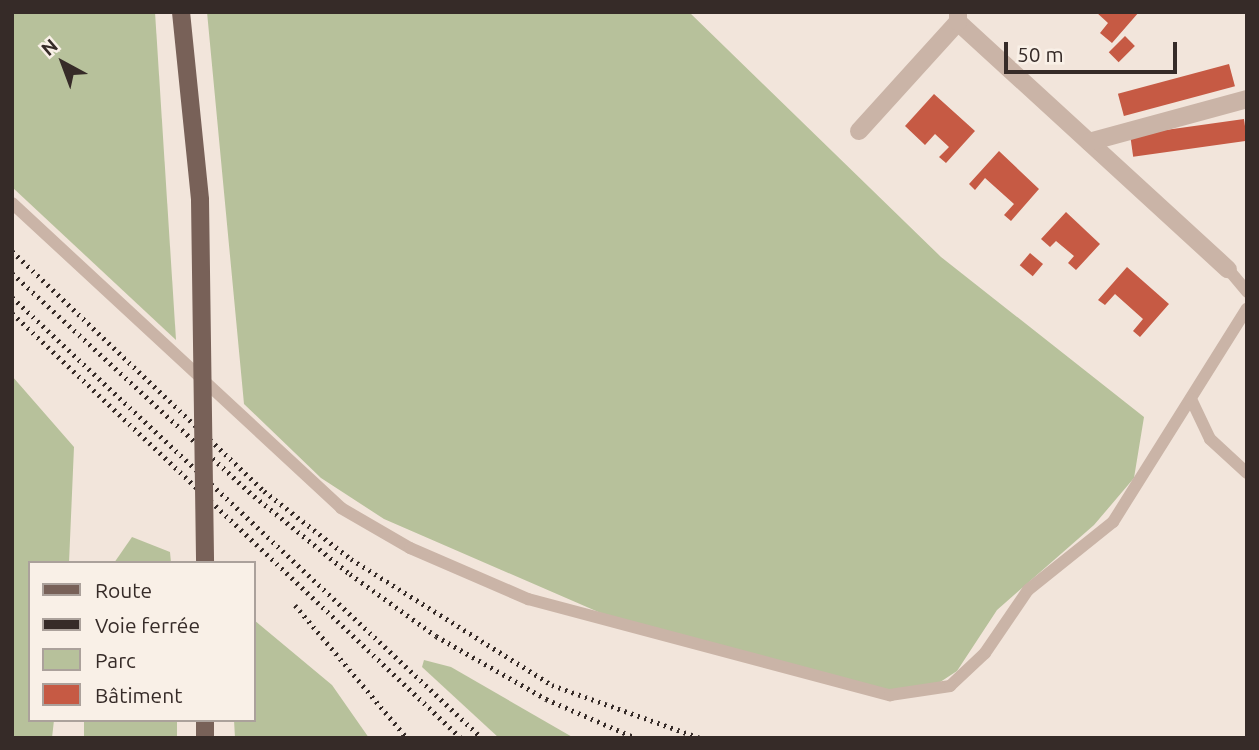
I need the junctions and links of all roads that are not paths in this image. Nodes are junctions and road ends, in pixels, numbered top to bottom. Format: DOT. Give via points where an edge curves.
graph roads {
  1 [pos="181,12"];
  2 [pos="958,17"];
  3 [pos="1247,99"];
  4 [pos="859,131"];
  5 [pos="1089,142"];
  6 [pos="12,202"];
  7 [pos="1228,269"];
  8 [pos="1247,292"];
  9 [pos="1247,308"];
  10 [pos="1191,399"];
  11 [pos="1247,473"];
  12 [pos="205,561"];
  1 -- 12 [label="main road, bridge" via="200,200"];
  2 -- 4 [label="street"];
  2 -- 5 [label="street"];
  3 -- 5 [label="street"];
  5 -- 7 [label="street"];
  6 -- 10 [label="lane" via="341,508 410,548 528,599 890,695 950,686 985,653 1028,590 1113,522"];
  7 -- 8 [label="lane"];
  9 -- 10 [label="lane"];
  10 -- 11 [label="lane" via="1210,439"];
}
